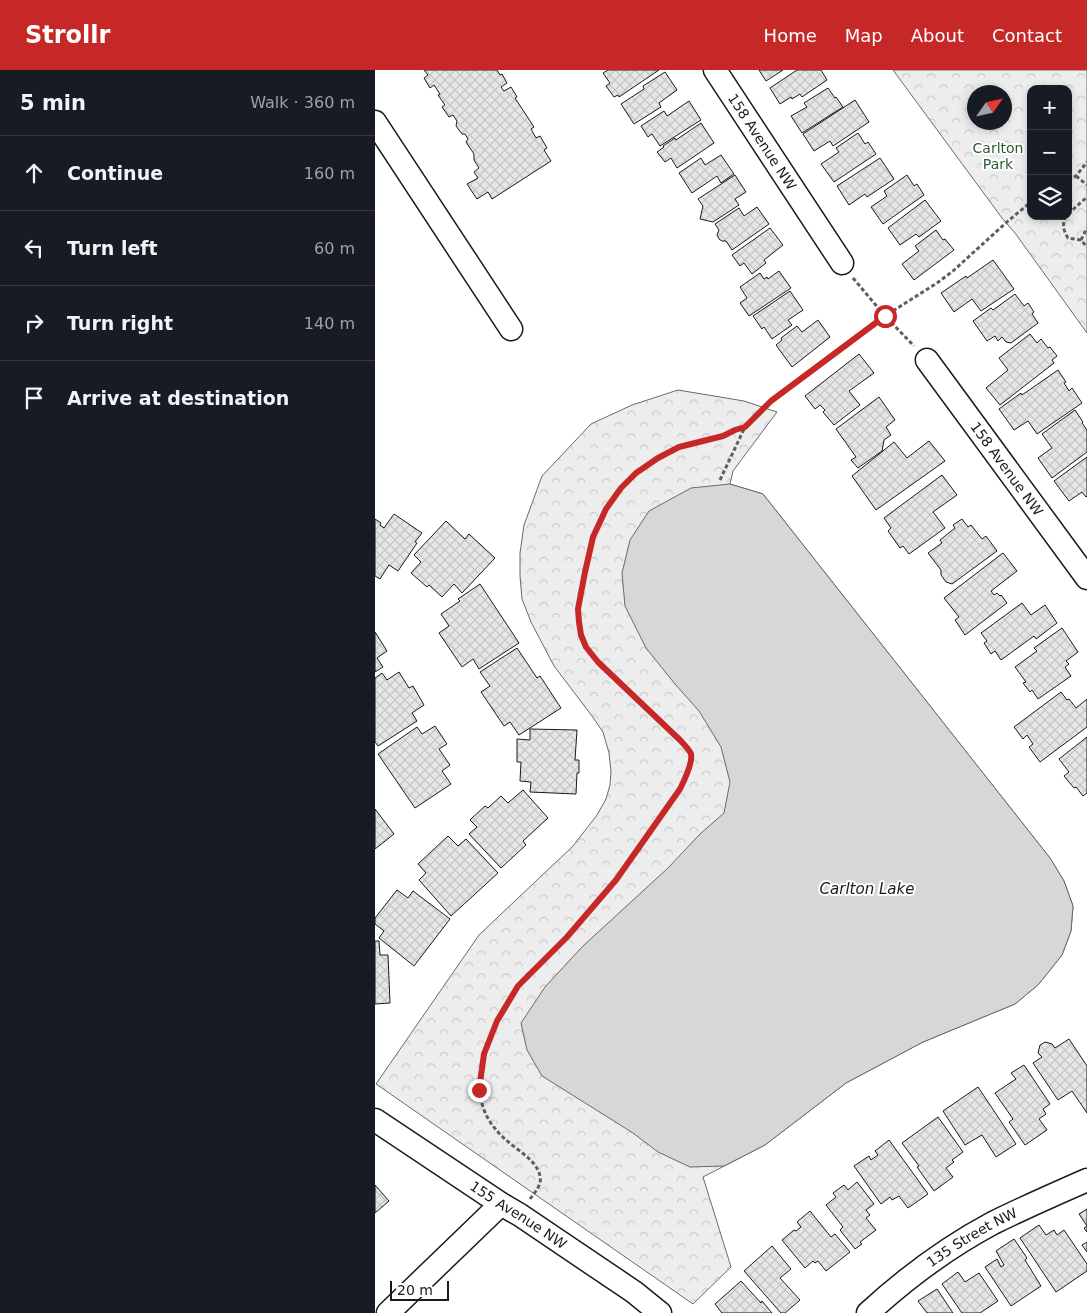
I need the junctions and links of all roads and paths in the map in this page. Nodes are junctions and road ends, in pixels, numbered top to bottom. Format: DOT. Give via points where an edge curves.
graph roads {
  1 [pos="715,70"];
  2 [pos="375,122"];
  3 [pos="1087,162"];
  4 [pos="1076,176"];
  5 [pos="1072,178"];
  6 [pos="1087,186"];
  7 [pos="1087,197"];
  8 [pos="1027,205"];
  9 [pos="1072,210"];
  10 [pos="1064,220"];
  11 [pos="1087,228"];
  12 [pos="1081,240"];
  13 [pos="1087,247"];
  14 [pos="842,264"];
  15 [pos="885,316"];
  16 [pos="511,329"];
  17 [pos="927,360"];
  18 [pos="745,427"];
  19 [pos="720,480"];
  20 [pos="1087,578"];
  21 [pos="375,1120"];
  22 [pos="1087,1180"];
  23 [pos="510,1210"];
  24 [pos="388,1313"];
  25 [pos="660,1313"];
  26 [pos="868,1313"];
  1 -- 14 [label="street, 158 Avenue NW"];
  2 -- 16 [label="street"];
  3 -- 4 [label="path"];
  4 -- 5 [label="path"];
  4 -- 6 [label="path"];
  7 -- 9 [label="path"];
  8 -- 15 [label="path" via="953,271"];
  10 -- 12 [label="path" via="1064,232 1068,238"];
  11 -- 12 [label="path"];
  12 -- 13 [label="path"];
  14 -- 15 [label="path"];
  15 -- 17 [label="path"];
  15 -- 18 [label="path" via="771,401"];
  17 -- 20 [label="street, 158 Avenue NW"];
  18 -- 19 [label="path"];
  18 -- 23 [label="path" via="679,447 636,473 606,509 593,537 578,609 586,647 609,674 681,741 689,750 691,759 680,789 616,880 567,937 518,986 497,1021 484,1054 479,1090 482,1104 496,1130 533,1161 541,1177 540,1185"];
  21 -- 23 [label="street, 155 Avenue NW"];
  22 -- 26 [label="street, 135 Street NW" via="991,1224 959,1243"];
  23 -- 24 [label="street"];
  23 -- 25 [label="street, 155 Avenue NW" via="634,1292"];
}
